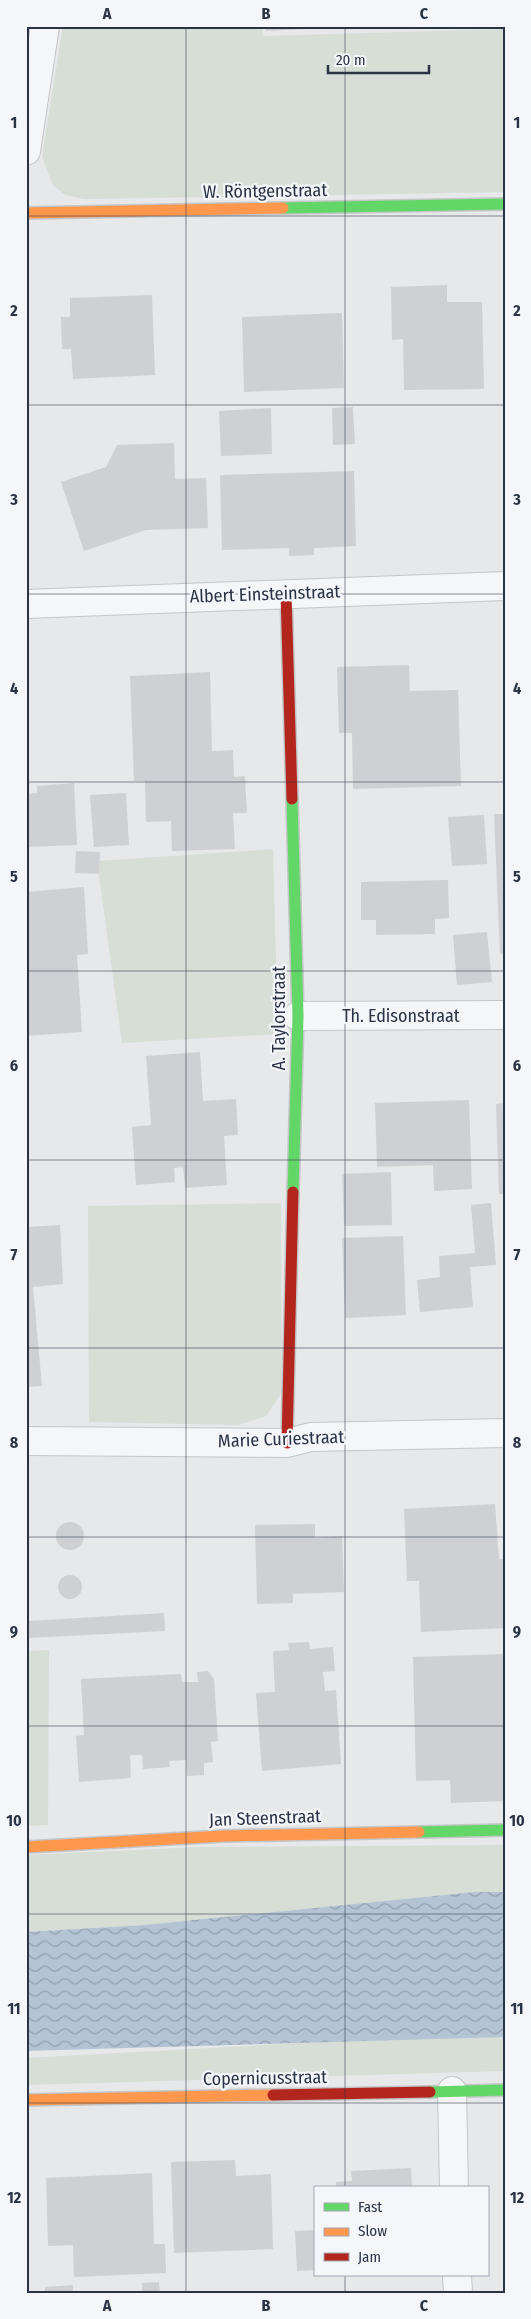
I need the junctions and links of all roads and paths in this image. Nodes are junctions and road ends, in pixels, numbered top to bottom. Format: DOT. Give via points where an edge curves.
graph roads {
  1 [pos="45,26"];
  2 [pos="26,150"];
  3 [pos="505,204"];
  4 [pos="26,213"];
  5 [pos="505,586"];
  6 [pos="286,593"];
  7 [pos="26,604"];
  8 [pos="505,1015"];
  9 [pos="298,1016"];
  10 [pos="505,1433"];
  11 [pos="26,1441"];
  12 [pos="288,1443"];
  13 [pos="505,1830"];
  14 [pos="26,1847"];
  15 [pos="505,2090"];
  16 [pos="452,2091"];
  17 [pos="26,2100"];
  18 [pos="454,2186"];
  19 [pos="457,2276"];
  20 [pos="458,2293"];
  1 -- 2 [label="street"];
  3 -- 4 [label="street, W. Röntgenstraat"];
  5 -- 6 [label="street, Albert Einsteinstraat"];
  6 -- 7 [label="street, Albert Einsteinstraat"];
  6 -- 9 [label="street, A. Taylorstraat"];
  8 -- 9 [label="street, Th. Edisonstraat"];
  9 -- 12 [label="street, A. Taylorstraat"];
  10 -- 12 [label="street, Marie Curiestraat" via="311,1437"];
  11 -- 12 [label="street, Marie Curiestraat"];
  13 -- 14 [label="street, Jan Steenstraat" via="224,1836"];
  15 -- 16 [label="street, Copernicusstraat"];
  16 -- 17 [label="street, Copernicusstraat"];
  16 -- 18 [label="street"];
  19 -- 20 [label="street"];
}
